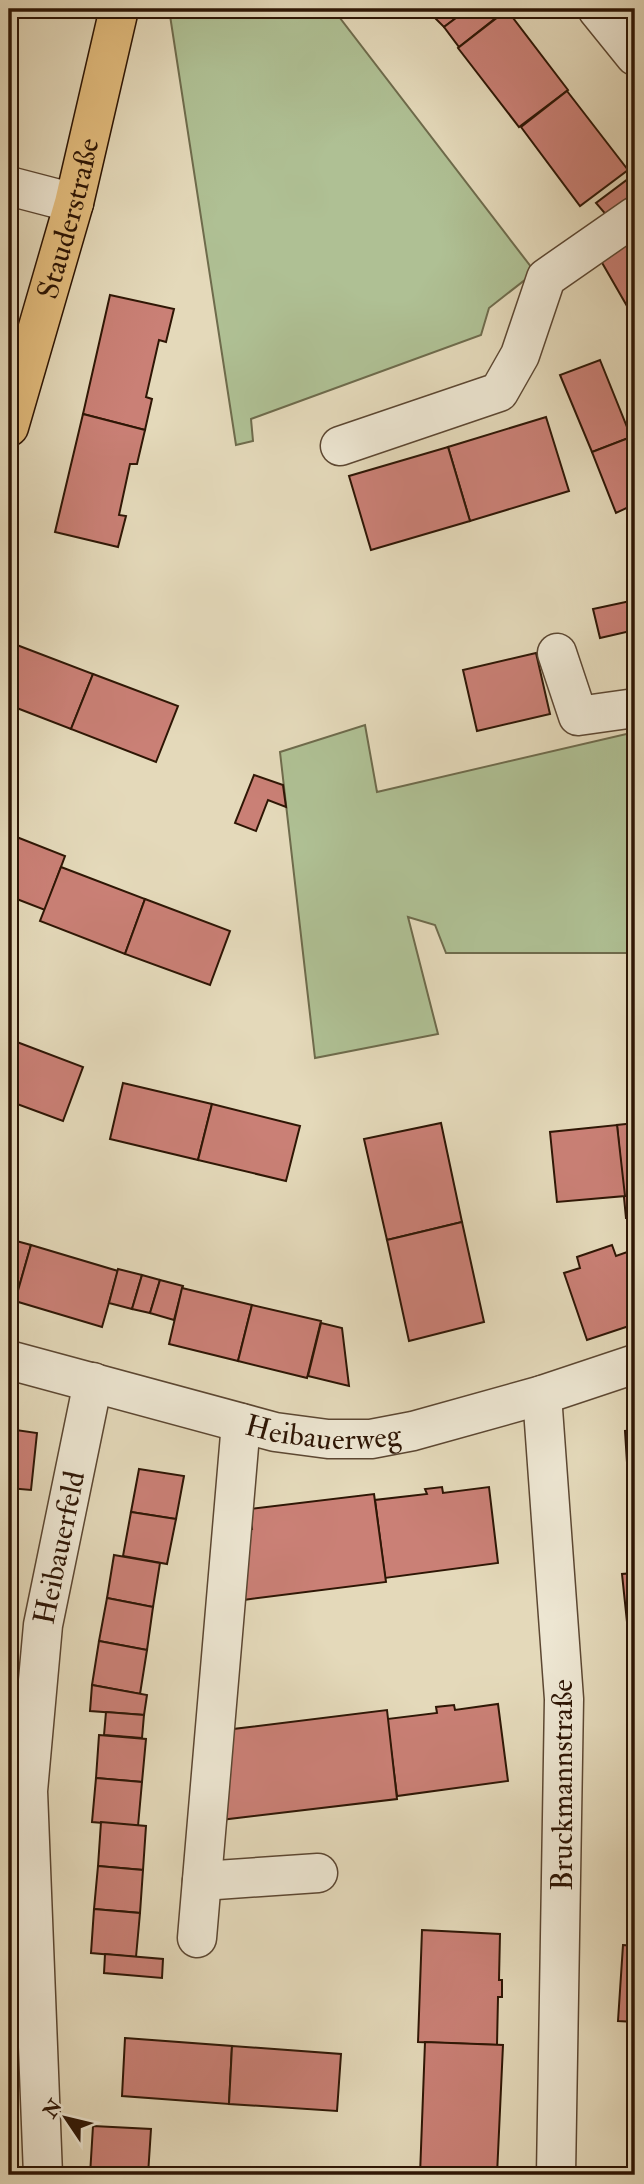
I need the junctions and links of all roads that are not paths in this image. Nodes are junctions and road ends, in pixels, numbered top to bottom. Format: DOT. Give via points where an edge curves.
graph roads {
  1 [pos="119,9"];
  2 [pos="597,9"];
  3 [pos="635,56"];
  4 [pos="9,186"];
  5 [pos="74,203"];
  6 [pos="635,216"];
  7 [pos="9,427"];
  8 [pos="340,446"];
  9 [pos="557,653"];
  10 [pos="635,708"];
  11 [pos="9,1360"];
  12 [pos="635,1364"];
  13 [pos="93,1382"];
  14 [pos="542,1395"];
  15 [pos="241,1423"];
  16 [pos="318,1873"];
  17 [pos="202,1881"];
  18 [pos="197,1938"];
  19 [pos="43,2175"];
  20 [pos="556,2175"];
  1 -- 5 [label="main road, Stauderstraße"];
  2 -- 3 [label="street"];
  4 -- 5 [label="street"];
  5 -- 7 [label="main road, Stauderstraße"];
  6 -- 8 [label="street" via="546,278 520,355 499,392"];
  9 -- 10 [label="street" via="578,716"];
  11 -- 13 [label="street, Heibauerweg"];
  12 -- 14 [label="street, Heibauerweg"];
  13 -- 15 [label="street, Heibauerweg"];
  13 -- 19 [label="street, Heibauerfeld" via="43,1625 28,1791"];
  14 -- 15 [label="street, Heibauerweg" via="371,1439 328,1439"];
  14 -- 20 [label="street, Bruckmannstraße" via="564,1699"];
  15 -- 17 [label="street"];
  16 -- 17 [label="street"];
  17 -- 18 [label="street"];
}
